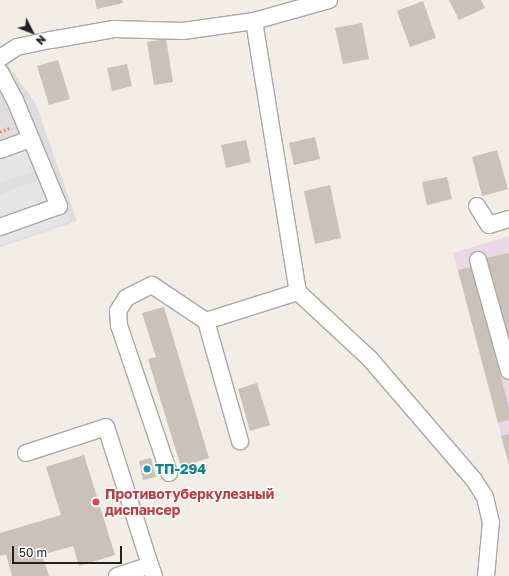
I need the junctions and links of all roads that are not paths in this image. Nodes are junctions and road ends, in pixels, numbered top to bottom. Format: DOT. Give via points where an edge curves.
graph roads {
  1 [pos="329,0"];
  2 [pos="254,21"];
  3 [pos="0,58"];
  4 [pos="0,72"];
  5 [pos="31,139"];
  6 [pos="0,150"];
  7 [pos="477,206"];
  8 [pos="509,219"];
  9 [pos="0,227"];
  10 [pos="478,260"];
  11 [pos="298,292"];
  12 [pos="206,321"];
  13 [pos="509,371"];
  14 [pos="240,441"];
  15 [pos="26,453"];
  16 [pos="170,473"];
  17 [pos="152,570"];
  18 [pos="116,576"];
  19 [pos="486,576"];
  1 -- 2 [label="street"];
  2 -- 3 [label="street" via="183,32 114,29 17,47"];
  2 -- 11 [label="street"];
  4 -- 5 [label="street"];
  5 -- 6 [label="street"];
  5 -- 9 [label="street" via="59,206"];
  7 -- 8 [label="street" via="489,225"];
  10 -- 13 [label="street"];
  11 -- 12 [label="street"];
  11 -- 19 [label="street" via="370,359 474,480 485,497 491,522"];
  12 -- 14 [label="street"];
  12 -- 16 [label="street" via="152,285 126,298 118,311"];
  15 -- 17 [label="street" via="106,427"];
  17 -- 18 [label="street"];
}
